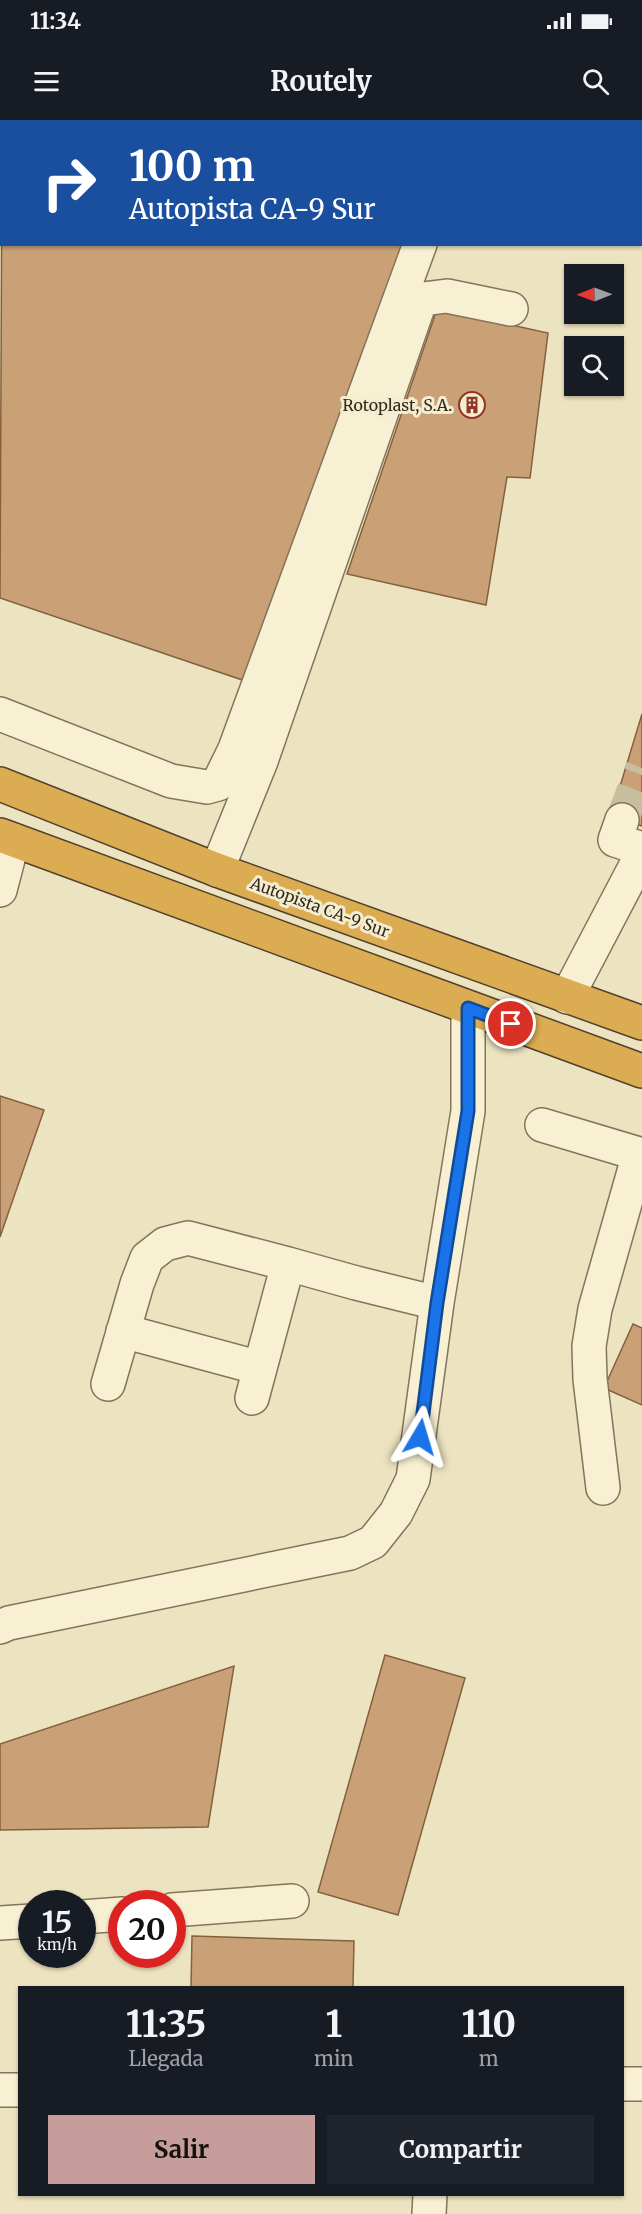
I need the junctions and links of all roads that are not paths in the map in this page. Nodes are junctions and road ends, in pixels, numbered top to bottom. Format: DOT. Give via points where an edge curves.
graph roads {
  1 [pos="419,246"];
  2 [pos="511,309"];
  3 [pos="0,714"];
  4 [pos="0,784"];
  5 [pos="622,820"];
  6 [pos="7,837"];
  7 [pos="642,849"];
  8 [pos="642,854"];
  9 [pos="217,870"];
  10 [pos="0,890"];
  11 [pos="567,997"];
  12 [pos="468,1008"];
  13 [pos="642,1023"];
  14 [pos="642,1071"];
  15 [pos="542,1125"];
  16 [pos="640,1154"];
  17 [pos="288,1264"];
  18 [pos="437,1303"];
  19 [pos="123,1331"];
  20 [pos="108,1384"];
  21 [pos="603,1488"];
  22 [pos="0,1627"];
  23 [pos="292,1900"];
  24 [pos="186,1909"];
  25 [pos="18,1922"];
  26 [pos="0,1923"];
  27 [pos="642,2084"];
  28 [pos="624,2085"];
  29 [pos="0,2090"];
  30 [pos="18,2090"];
  31 [pos="430,2196"];
  32 [pos="429,2214"];
  1 -- 3 [label="street" via="235,749 218,784 207,787 171,781"];
  2 -- 9 [label="street" via="447,296 423,300 418,307 261,760"];
  4 -- 9 [label="highway, Autopista CA-9 Sur"];
  5 -- 7 [label="street" via="615,840"];
  6 -- 10 [label="street"];
  6 -- 12 [label="highway"];
  8 -- 11 [label="street"];
  9 -- 11 [label="highway, Autopista CA-9 Sur"];
  11 -- 13 [label="highway, Autopista CA-9 Sur"];
  12 -- 14 [label="highway"];
  12 -- 18 [label="street" via="468,1111"];
  15 -- 16 [label="street"];
  16 -- 21 [label="street" via="594,1309 589,1346"];
  17 -- 18 [label="street"];
  17 -- 19 [label="street" via="188,1238 165,1244 147,1258"];
  17 -- 19 [label="street" via="256,1383"];
  18 -- 22 [label="street" via="413,1479 396,1513 373,1542 350,1553"];
  19 -- 20 [label="street"];
  23 -- 24 [label="street"];
  25 -- 26 [label="street"];
  27 -- 28 [label="street"];
  29 -- 30 [label="street"];
  31 -- 32 [label="street"];
}
